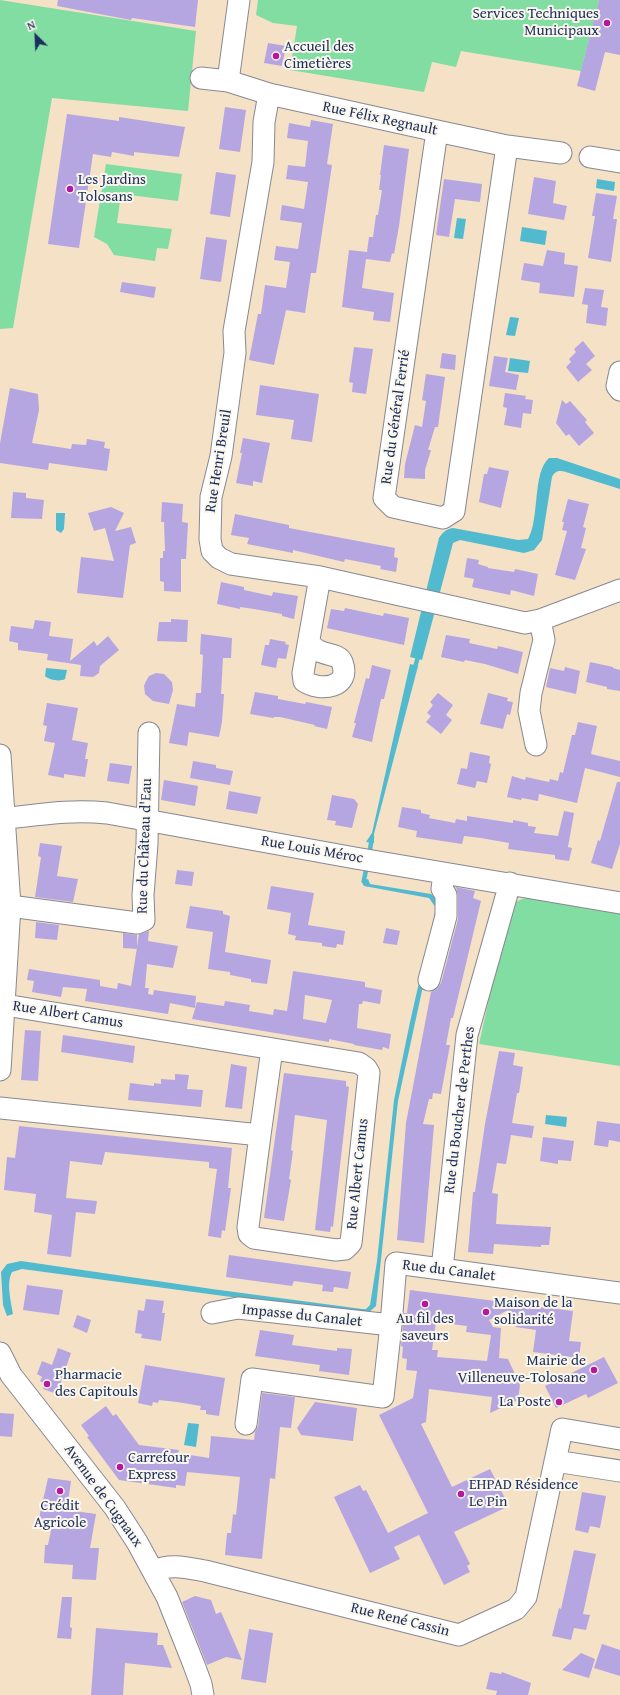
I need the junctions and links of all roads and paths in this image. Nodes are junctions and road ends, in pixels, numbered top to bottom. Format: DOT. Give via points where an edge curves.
graph roads {
  1 [pos="239,0"];
  2 [pos="201,78"];
  3 [pos="228,81"];
  4 [pos="269,94"];
  5 [pos="438,131"];
  6 [pos="507,146"];
  7 [pos="561,153"];
  8 [pos="590,157"];
  9 [pos="620,162"];
  10 [pos="620,372"];
  11 [pos="620,390"];
  12 [pos="320,577"];
  13 [pos="620,590"];
  14 [pos="540,620"];
  15 [pos="309,642"];
  16 [pos="149,733"];
  17 [pos="536,745"];
  18 [pos="0,755"];
  19 [pos="2,819"];
  20 [pos="146,819"];
  21 [pos="444,874"];
  22 [pos="510,883"];
  23 [pos="620,903"];
  24 [pos="10,906"];
  25 [pos="429,980"];
  26 [pos="5,1005"];
  27 [pos="272,1049"];
  28 [pos="0,1070"];
  29 [pos="0,1108"];
  30 [pos="260,1134"];
  31 [pos="442,1269"];
  32 [pos="620,1293"];
  33 [pos="212,1313"];
  34 [pos="391,1325"];
  35 [pos="0,1353"];
  36 [pos="6,1379"];
  37 [pos="246,1424"];
  38 [pos="620,1439"];
  39 [pos="555,1461"];
  40 [pos="620,1471"];
  41 [pos="154,1572"];
  42 [pos="203,1695"];
  1 -- 3 [label="street"];
  2 -- 3 [label="street, Rue Félix Regnault"];
  3 -- 4 [label="street, Rue Félix Regnault"];
  4 -- 5 [label="street, Rue Félix Regnault"];
  4 -- 12 [label="street, Rue Henri Breuil" via="264,122 263,162 234,331 235,353 221,456 211,497 210,539 212,551 231,564"];
  5 -- 6 [label="street, Rue Félix Regnault"];
  5 -- 6 [label="street, Rue du Général Ferrié" via="384,498 393,507 443,518 454,511"];
  6 -- 7 [label="street, Rue Félix Regnault"];
  8 -- 9 [label="street"];
  10 -- 11 [label="street" via="617,386"];
  12 -- 14 [label="street, Rue Henri Breuil" via="526,623"];
  12 -- 15 [label="street"];
  13 -- 14 [label="street, Rue Henri Breuil"];
  14 -- 17 [label="street" via="544,640 529,711"];
  16 -- 20 [label="street, Rue du Château d'Eau"];
  18 -- 19 [label="street"];
  19 -- 20 [label="street, Rue Louis Méroc" via="83,810"];
  19 -- 24 [label="street"];
  20 -- 21 [label="street, Rue Louis Méroc"];
  20 -- 24 [label="street, Rue du Château d'Eau" via="144,920 137,923"];
  21 -- 22 [label="street, Rue Louis Méroc"];
  21 -- 25 [label="street" via="442,889 446,895 446,916"];
  22 -- 23 [label="street, Rue Louis Méroc"];
  22 -- 31 [label="street, Rue du Boucher de Perthes" via="468,1034"];
  24 -- 26 [label="street"];
  26 -- 27 [label="street, Rue Albert Camus"];
  26 -- 28 [label="street"];
  27 -- 30 [label="street, Rue Albert Camus"];
  27 -- 30 [label="street, Rue Albert Camus" via="359,1064 369,1073 351,1243 345,1249 336,1250 254,1238 249,1234"];
  29 -- 30 [label="street"];
  31 -- 32 [label="street, Rue du Canalet"];
  31 -- 34 [label="street, Rue du Canalet" via="396,1263"];
  33 -- 34 [label="street, Impasse du Canalet" via="238,1308"];
  34 -- 37 [label="street, Rue du Canalet" via="382,1397 252,1379"];
  35 -- 36 [label="street, Avenue de Cugnaux"];
  36 -- 41 [label="street, Avenue de Cugnaux" via="115,1508"];
  38 -- 39 [label="street, Rue René Cassin" via="562,1429"];
  39 -- 40 [label="street"];
  39 -- 41 [label="street, Rue René Cassin" via="526,1597 516,1609 459,1635 205,1571 178,1566 162,1567"];
  41 -- 42 [label="street, Avenue de Cugnaux" via="167,1597"];
}
